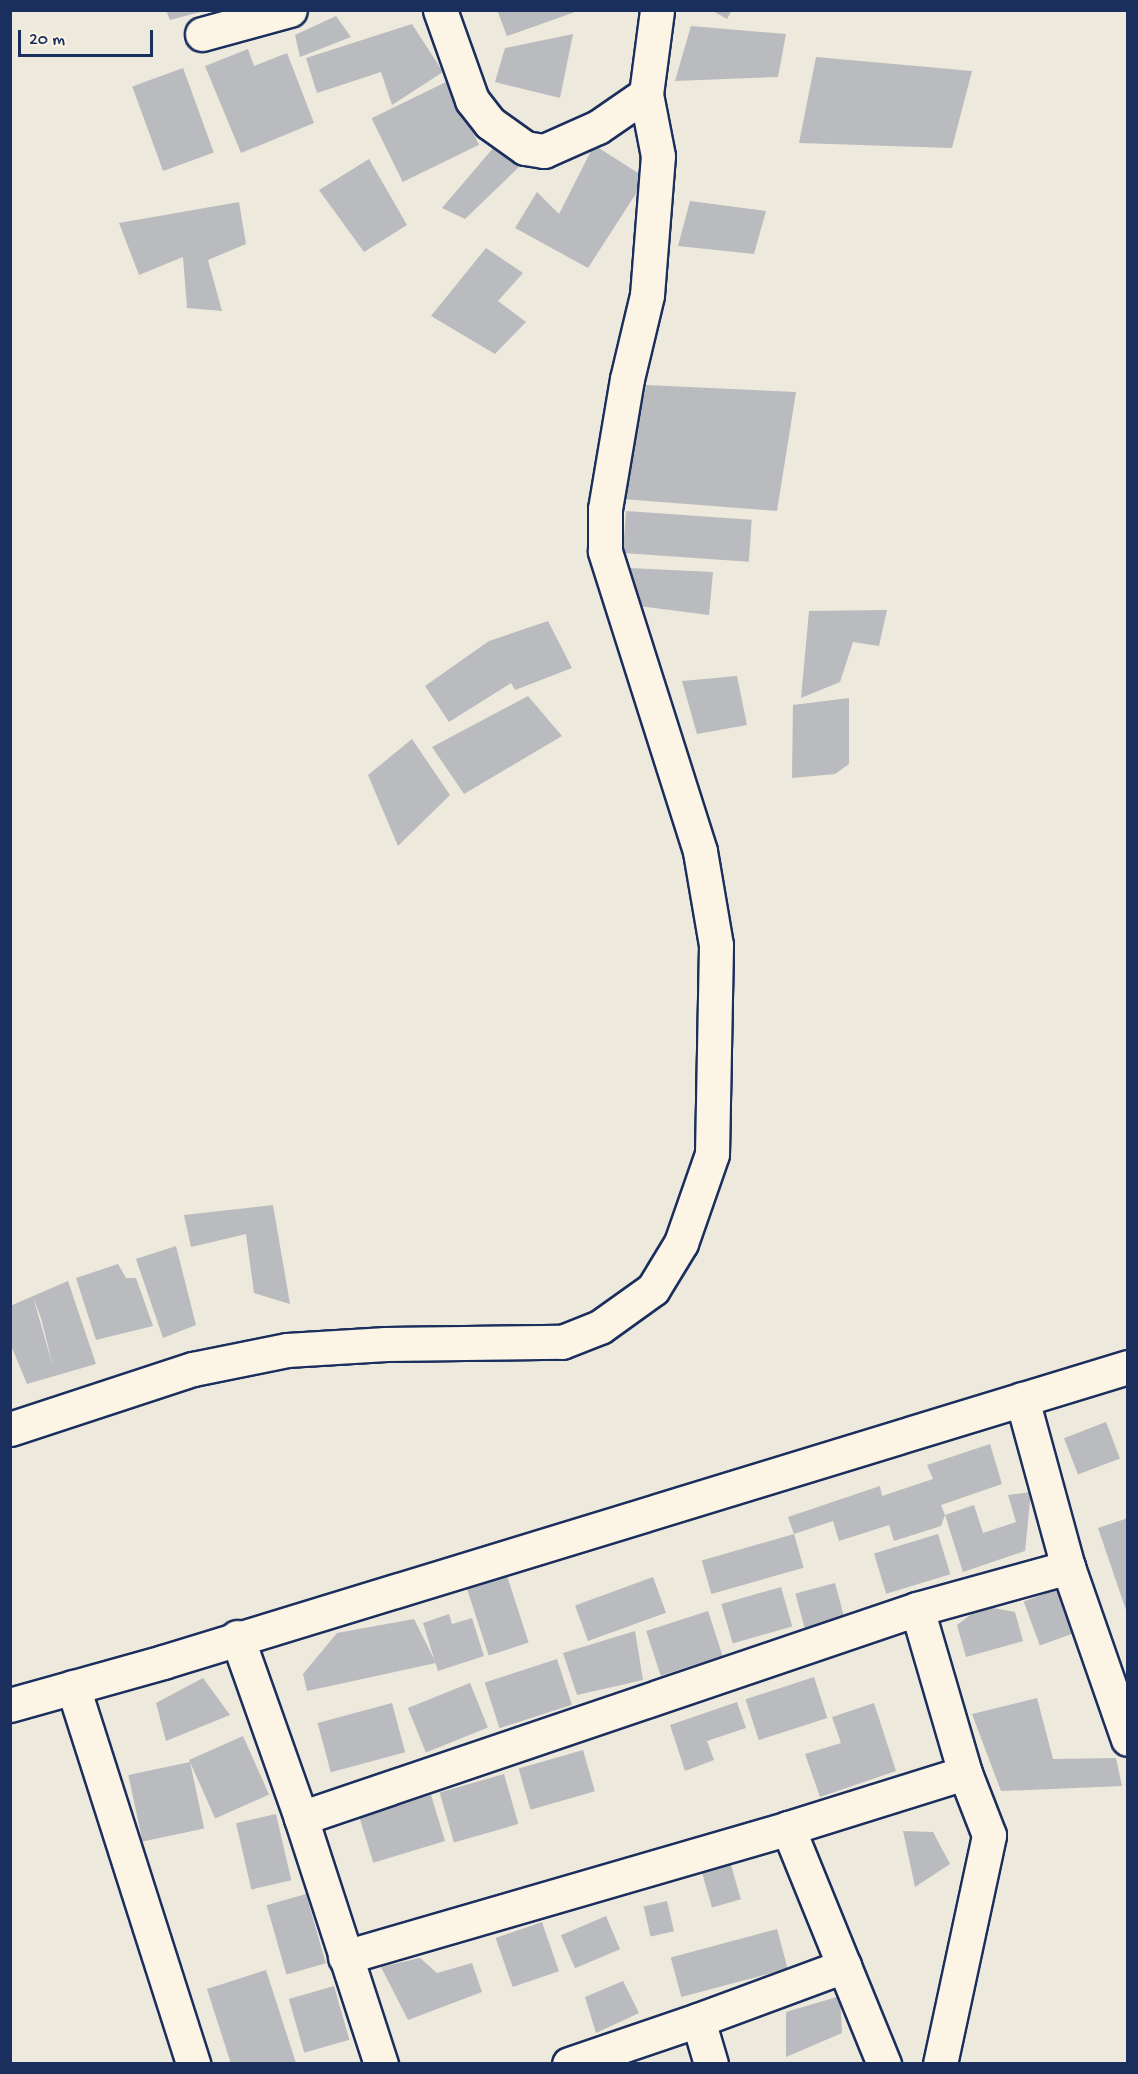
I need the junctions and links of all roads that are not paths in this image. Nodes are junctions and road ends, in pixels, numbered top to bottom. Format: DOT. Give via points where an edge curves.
graph roads {
  1 [pos="290,10"];
  2 [pos="440,10"];
  3 [pos="657,10"];
  4 [pos="202,34"];
  5 [pos="646,94"];
  6 [pos="1128,1367"];
  7 [pos="1022,1399"];
  8 [pos="10,1429"];
  9 [pos="1068,1566"];
  10 [pos="917,1609"];
  11 [pos="237,1637"];
  12 [pos="73,1687"];
  13 [pos="10,1705"];
  14 [pos="1128,1739"];
  15 [pos="965,1773"];
  16 [pos="301,1818"];
  17 [pos="788,1828"];
  18 [pos="345,1957"];
  19 [pos="844,1966"];
  20 [pos="698,2020"];
  21 [pos="193,2064"];
  22 [pos="381,2064"];
  23 [pos="569,2064"];
  24 [pos="711,2064"];
  25 [pos="884,2064"];
  26 [pos="940,2064"];
  1 -- 4 [label="street"];
  2 -- 5 [label="street" via="472,100 490,123 525,148 544,151 598,127"];
  3 -- 5 [label="street"];
  5 -- 8 [label="street" via="658,156 647,296 627,380 605,509 605,551 700,851 717,945 712,1154 681,1243 653,1289 600,1327 562,1342 386,1344 287,1350 193,1369"];
  6 -- 7 [label="street"];
  7 -- 9 [label="street"];
  7 -- 11 [label="street"];
  9 -- 10 [label="street"];
  9 -- 14 [label="street"];
  10 -- 15 [label="street"];
  10 -- 16 [label="street"];
  11 -- 12 [label="street"];
  11 -- 16 [label="street"];
  12 -- 13 [label="street"];
  12 -- 21 [label="street"];
  15 -- 17 [label="street"];
  15 -- 26 [label="street" via="988,1835"];
  16 -- 18 [label="street"];
  17 -- 18 [label="street"];
  17 -- 19 [label="street"];
  18 -- 22 [label="street"];
  19 -- 20 [label="street"];
  19 -- 25 [label="street"];
  20 -- 23 [label="street"];
  20 -- 24 [label="street"];
}
